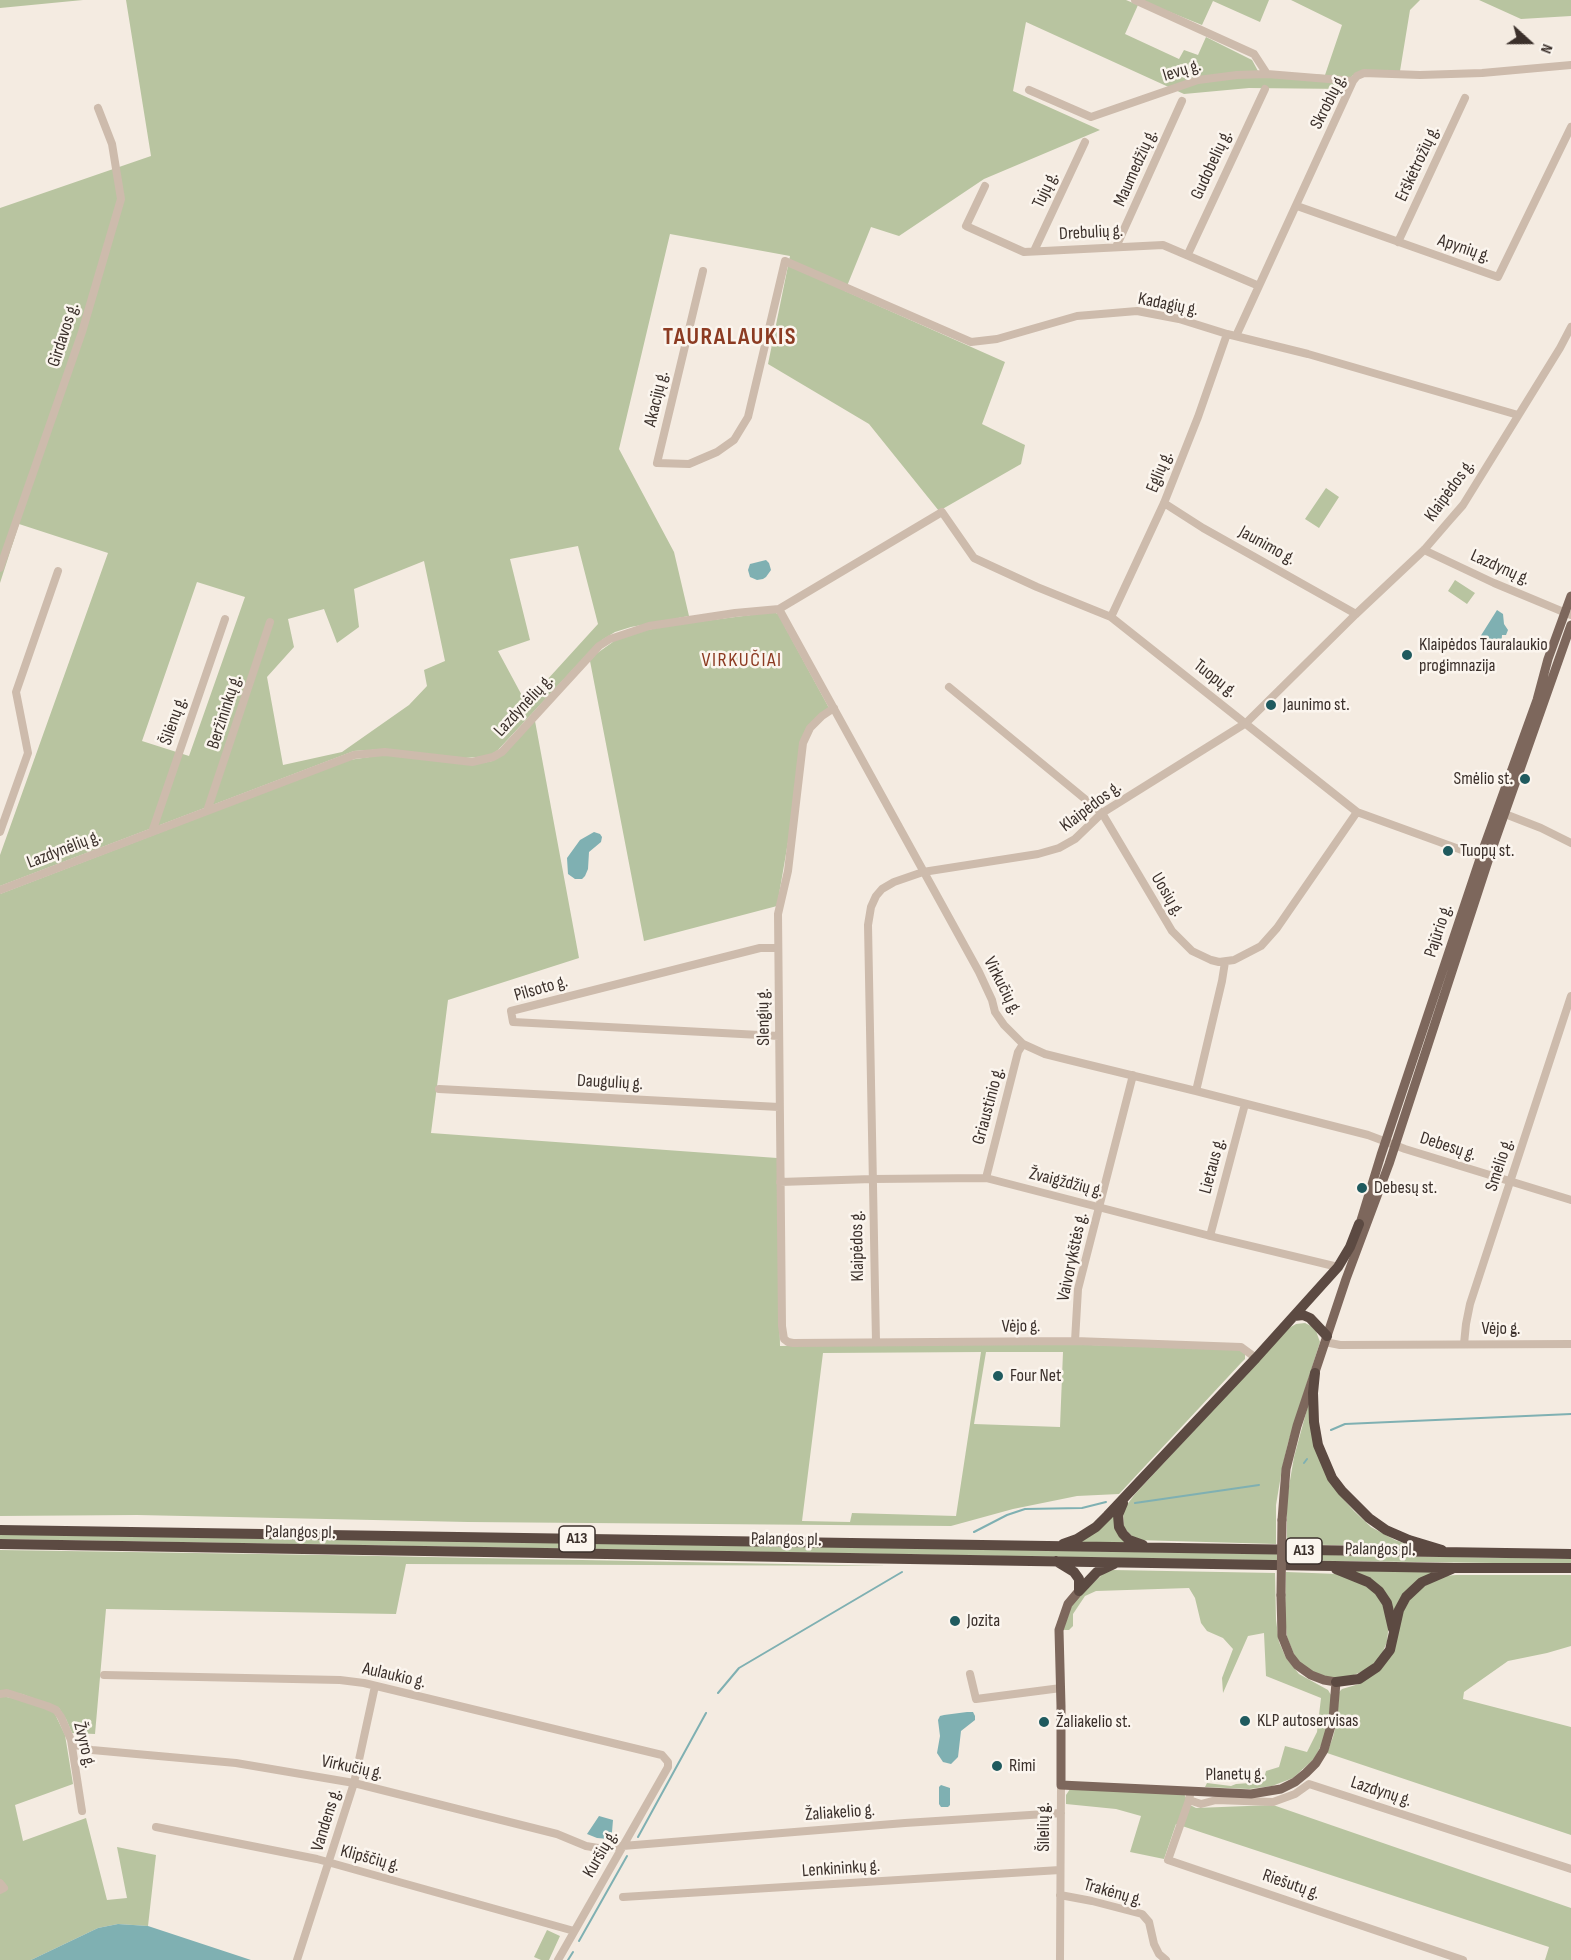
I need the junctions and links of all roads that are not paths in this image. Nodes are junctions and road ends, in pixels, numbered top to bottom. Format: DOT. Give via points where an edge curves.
graph roads {
  1 [pos="1135,0"];
  2 [pos="1571,65"];
  3 [pos="1267,74"];
  4 [pos="1353,81"];
  5 [pos="1264,89"];
  6 [pos="1029,90"];
  7 [pos="1465,98"];
  8 [pos="1182,101"];
  9 [pos="98,108"];
  10 [pos="1571,127"];
  11 [pos="1085,142"];
  12 [pos="985,186"];
  13 [pos="1297,206"];
  14 [pos="1398,242"];
  15 [pos="1116,247"];
  16 [pos="1034,251"];
  17 [pos="1188,254"];
  18 [pos="703,272"];
  19 [pos="1259,286"];
  20 [pos="1571,327"];
  21 [pos="1232,335"];
  22 [pos="1518,415"];
  23 [pos="657,463"];
  24 [pos="1164,503"];
  25 [pos="942,512"];
  26 [pos="1424,550"];
  27 [pos="0,568"];
  28 [pos="58,572"];
  29 [pos="1571,596"];
  30 [pos="779,609"];
  31 [pos="1356,614"];
  32 [pos="1568,614"];
  33 [pos="1111,617"];
  34 [pos="225,619"];
  35 [pos="270,622"];
  36 [pos="1571,626"];
  37 [pos="949,687"];
  38 [pos="834,708"];
  39 [pos="1246,723"];
  40 [pos="207,812"];
  41 [pos="1357,812"];
  42 [pos="1102,813"];
  43 [pos="1504,814"];
  44 [pos="0,832"];
  45 [pos="152,832"];
  46 [pos="1571,843"];
  47 [pos="1480,857"];
  48 [pos="923,872"];
  49 [pos="0,890"];
  50 [pos="777,948"];
  51 [pos="1224,962"];
  52 [pos="1571,996"];
  53 [pos="779,1036"];
  54 [pos="1023,1044"];
  55 [pos="1133,1076"];
  56 [pos="439,1089"];
  57 [pos="1196,1090"];
  58 [pos="1245,1104"];
  59 [pos="779,1107"];
  60 [pos="1390,1143"];
  61 [pos="986,1178"];
  62 [pos="872,1179"];
  63 [pos="780,1182"];
  64 [pos="1510,1182"];
  65 [pos="1571,1200"];
  66 [pos="1099,1206"];
  67 [pos="1359,1224"];
  68 [pos="1210,1236"];
  69 [pos="1338,1267"];
  70 [pos="1346,1279"];
  71 [pos="1294,1316"];
  72 [pos="784,1339"];
  73 [pos="1326,1339"];
  74 [pos="1075,1341"];
  75 [pos="876,1342"];
  76 [pos="1464,1344"];
  77 [pos="1571,1344"];
  78 [pos="1256,1358"];
  79 [pos="1315,1373"];
  80 [pos="1130,1493"];
  81 [pos="0,1530"];
  82 [pos="0,1544"];
  83 [pos="1053,1547"];
  84 [pos="1154,1548"];
  85 [pos="1454,1554"];
  86 [pos="1571,1554"];
  87 [pos="1056,1561"];
  88 [pos="1119,1562"];
  89 [pos="1328,1565"];
  90 [pos="1455,1568"];
  91 [pos="1571,1568"];
  92 [pos="1079,1591"];
  93 [pos="1394,1632"];
  94 [pos="970,1674"];
  95 [pos="104,1675"];
  96 [pos="1336,1682"];
  97 [pos="375,1686"];
  98 [pos="1061,1688"];
  99 [pos="0,1694"];
  100 [pos="71,1740"];
  101 [pos="668,1762"];
  102 [pos="354,1783"];
  103 [pos="1061,1785"];
  104 [pos="1190,1796"];
  105 [pos="82,1811"];
  106 [pos="1061,1813"];
  107 [pos="156,1827"];
  108 [pos="623,1846"];
  109 [pos="329,1864"];
  110 [pos="1571,1869"];
  111 [pos="1060,1870"];
  112 [pos="0,1883"];
  113 [pos="0,1890"];
  114 [pos="1060,1895"];
  115 [pos="623,1897"];
  116 [pos="574,1931"];
  117 [pos="297,1960"];
  118 [pos="558,1960"];
  119 [pos="1060,1960"];
  120 [pos="1166,1960"];
  121 [pos="1463,1960"];
  1 -- 3 [label="street" via="1254,54"];
  2 -- 4 [label="street, Skroblų g." via="1482,74 1364,73"];
  3 -- 4 [label="street, Ievų g."];
  3 -- 6 [label="street, Ievų g." via="1198,80 1091,117"];
  4 -- 13 [label="street, Skroblų g."];
  5 -- 17 [label="street, Gudobelių g."];
  7 -- 14 [label="street, Erškėtrožių g."];
  8 -- 15 [label="street, Maumedžių g."];
  9 -- 27 [label="street, Girdavos g." via="112,144 121,199 82,332"];
  10 -- 14 [label="street, Apynių g." via="1498,277"];
  11 -- 16 [label="street, Tujų g."];
  12 -- 16 [label="street, Drebulių g." via="966,226 1024,252"];
  13 -- 14 [label="street, Apynių g."];
  13 -- 19 [label="street, Skroblų g."];
  15 -- 16 [label="street, Drebulių g."];
  15 -- 17 [label="street, Drebulių g." via="1163,245"];
  17 -- 19 [label="street, Drebulių g."];
  18 -- 23 [label="street, Akacijų g."];
  19 -- 21 [label="street, Skroblų g."];
  20 -- 22 [label="street, Klaipėdos g."];
  21 -- 22 [label="street, Kadagių g."];
  21 -- 23 [label="street, Kadagių g." via="1137,311 1077,316 997,339 971,342 785,261 748,417 734,440 689,464"];
  21 -- 24 [label="street, Eglių g."];
  22 -- 26 [label="street, Klaipėdos g." via="1463,505"];
  24 -- 31 [label="street, Jaunimo g."];
  24 -- 33 [label="street, Eglių g."];
  25 -- 30 [label="street, Lazdynėlių g."];
  25 -- 33 [label="street, Tuopų g." via="974,558"];
  26 -- 31 [label="street, Klaipėdos g."];
  26 -- 32 [label="street, Lazdynų g."];
  28 -- 44 [label="street" via="16,692 28,753"];
  29 -- 32 [label="main road, Pajūrio g."];
  30 -- 38 [label="street, Virkučių g."];
  30 -- 40 [label="street, Lazdynėlių g." via="670,622 610,639 493,758 472,762 385,752 354,755"];
  31 -- 39 [label="street, Klaipėdos g."];
  32 -- 47 [label="main road, Pajūrio g." via="1548,659"];
  33 -- 39 [label="street, Tuopų g."];
  34 -- 45 [label="street, Šilėnų g."];
  35 -- 40 [label="street, Beržininkų g."];
  36 -- 43 [label="main road, Pajūrio g."];
  37 -- 42 [label="street, Uosių g."];
  38 -- 48 [label="street, Virkučių g."];
  38 -- 50 [label="street, Slengių g." via="810,728 803,743 789,861 778,914"];
  39 -- 41 [label="street, Tuopų g."];
  39 -- 42 [label="street, Klaipėdos g."];
  40 -- 45 [label="street, Lazdynėlių g."];
  41 -- 47 [label="street, Tuopų g."];
  41 -- 51 [label="street" via="1271,935 1256,949"];
  42 -- 48 [label="street, Klaipėdos g." via="1075,839 1059,848"];
  42 -- 51 [label="street, Uosių g." via="1177,939 1198,954"];
  43 -- 46 [label="street"];
  43 -- 60 [label="main road, Pajūrio g."];
  45 -- 49 [label="street, Lazdynėlių g."];
  47 -- 60 [label="main road, Pajūrio g."];
  48 -- 54 [label="street, Virkučių g." via="978,972 995,1012"];
  48 -- 62 [label="street, Klaipėdos g." via="882,889 871,907 868,926"];
  50 -- 53 [label="street, Slengių g."];
  50 -- 53 [label="street, Pilsoto g." via="760,948 511,1011 513,1022"];
  51 -- 57 [label="street"];
  52 -- 64 [label="street, Smėlio g."];
  53 -- 59 [label="street, Slengių g."];
  54 -- 55 [label="street, Virkučių g." via="1045,1054"];
  54 -- 61 [label="street, Griaustinio g."];
  55 -- 57 [label="street, Virkučių g."];
  55 -- 66 [label="street, Vaivorykštės g."];
  56 -- 59 [label="street, Daugulių g."];
  57 -- 58 [label="street, Virkučių g."];
  58 -- 60 [label="street, Virkučių g."];
  58 -- 68 [label="street, Lietaus g."];
  59 -- 63 [label="street, Slengių g."];
  60 -- 64 [label="street, Debesų g."];
  60 -- 67 [label="main road, Pajūrio g."];
  60 -- 70 [label="main road, Pajūrio g."];
  61 -- 62 [label="street, Žvaigždžių g."];
  61 -- 66 [label="street, Žvaigždžių g."];
  62 -- 63 [label="street, Žvaigždžių g."];
  62 -- 75 [label="street, Klaipėdos g."];
  63 -- 72 [label="street, Slengių g."];
  64 -- 65 [label="street, Debesų g."];
  64 -- 76 [label="street, Smėlio g." via="1470,1304"];
  66 -- 68 [label="street, Žvaigždžių g."];
  66 -- 74 [label="street, Vaivorykštės g." via="1077,1289"];
  67 -- 69 [label="highway"];
  67 -- 70 [label="main road, Pajūrio g."];
  68 -- 69 [label="street, Žvaigždžių g."];
  69 -- 71 [label="highway"];
  70 -- 73 [label="main road, Pajūrio g."];
  71 -- 73 [label="highway" via="1310,1318"];
  71 -- 78 [label="highway"];
  72 -- 75 [label="street, Vėjo g." via="793,1343"];
  73 -- 76 [label="street, Vėjo g." via="1332,1345"];
  73 -- 79 [label="main road, Pajūrio g."];
  74 -- 75 [label="street, Vėjo g."];
  74 -- 78 [label="street, Vėjo g." via="1241,1347"];
  76 -- 77 [label="street, Vėjo g."];
  78 -- 80 [label="highway"];
  79 -- 85 [label="highway" via="1314,1422 1318,1445 1332,1478 1369,1518 1386,1530"];
  79 -- 96 [label="main road, Pajūrio g., bridge" via="1286,1469 1282,1636 1297,1665 1311,1675"];
  80 -- 83 [label="highway" via="1096,1527"];
  80 -- 84 [label="highway" via="1120,1510 1119,1527 1130,1540"];
  81 -- 83 [label="highway, Palangos pl. / A13"];
  82 -- 87 [label="highway, Palangos pl. / A13"];
  83 -- 84 [label="highway, Palangos pl. / A13"];
  84 -- 85 [label="highway, Palangos pl. / A13"];
  85 -- 86 [label="highway, Palangos pl. / A13"];
  87 -- 88 [label="highway, Palangos pl. / A13"];
  87 -- 92 [label="highway" via="1074,1572 1079,1579"];
  88 -- 89 [label="highway, Palangos pl. / A13"];
  88 -- 92 [label="highway" via="1097,1572"];
  89 -- 90 [label="highway, Palangos pl. / A13"];
  89 -- 93 [label="highway" via="1374,1587 1387,1603"];
  90 -- 91 [label="highway, Palangos pl. / A13"];
  90 -- 93 [label="highway" via="1422,1582 1410,1592 1399,1610"];
  92 -- 98 [label="main road, Šilelių g." via="1068,1604 1059,1630"];
  93 -- 96 [label="highway" via="1390,1650 1377,1667 1359,1679"];
  94 -- 98 [label="street" via="976,1699"];
  95 -- 97 [label="street, Aulaukio g." via="340,1680"];
  96 -- 104 [label="main road, Planetų g." via="1327,1743 1316,1763 1295,1782 1262,1793"];
  97 -- 101 [label="street, Aulaukio g." via="663,1755"];
  97 -- 102 [label="street, Vandens g."];
  98 -- 103 [label="main road, Šilelių g."];
  99 -- 100 [label="street, Žvyro g." via="15,1695 56,1710"];
  100 -- 102 [label="street, Virkučių g." via="92,1750 236,1763"];
  100 -- 105 [label="street, Žvyro g."];
  101 -- 108 [label="street, Kuršių g."];
  102 -- 108 [label="street, Virkučių g." via="556,1834 586,1846"];
  102 -- 109 [label="street, Vandens g."];
  103 -- 104 [label="main road, Planetų g."];
  103 -- 106 [label="street, Šilelių g."];
  104 -- 110 [label="street, Lazdynų g." via="1200,1804 1216,1800 1273,1802 1309,1785"];
  104 -- 121 [label="street, Riešutų g." via="1168,1860"];
  106 -- 108 [label="street, Žaliakelio g."];
  106 -- 111 [label="street, Šilelių g."];
  107 -- 109 [label="street, Klipščių g."];
  108 -- 116 [label="street, Kuršių g."];
  109 -- 116 [label="street, Klipščių g."];
  109 -- 117 [label="street, Vandens g."];
  111 -- 114 [label="street, Šilelių g."];
  111 -- 115 [label="street, Lenkininkų g."];
  112 -- 113 [label="street" via="4,1888"];
  114 -- 119 [label="street, Šilelių g."];
  114 -- 120 [label="street, Trakėnų g." via="1142,1914 1149,1922 1159,1954"];
  116 -- 118 [label="street, Kuršių g."];
}
